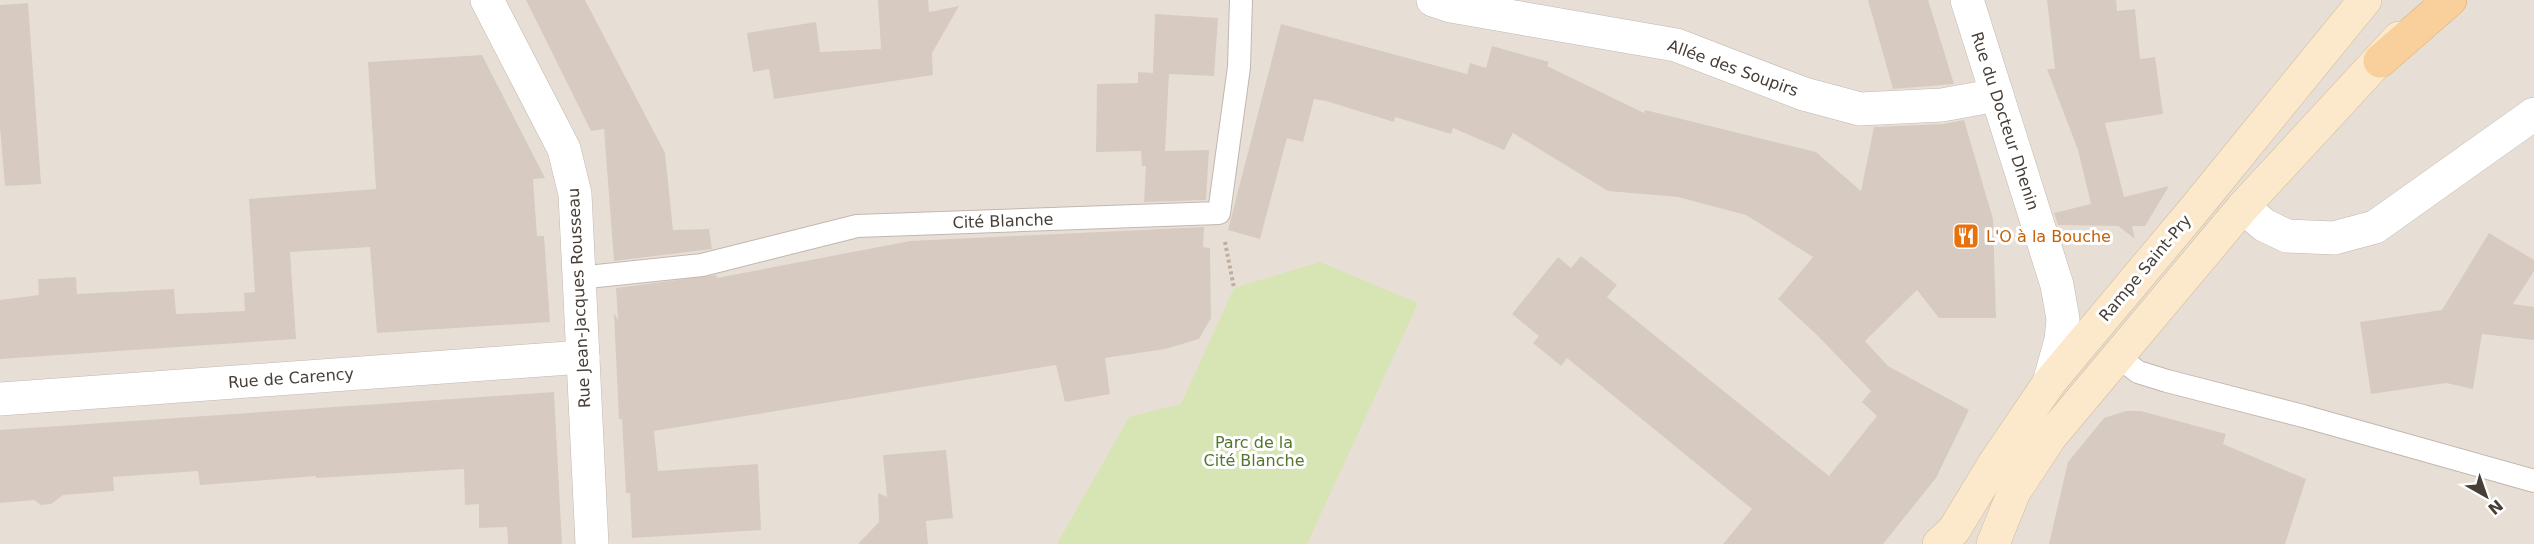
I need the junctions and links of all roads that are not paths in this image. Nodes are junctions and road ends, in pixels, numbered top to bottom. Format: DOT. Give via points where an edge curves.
graph roads {
  1 [pos="487,0"];
  2 [pos="1241,0"];
  3 [pos="1433,0"];
  4 [pos="1967,0"];
  5 [pos="2366,0"];
  6 [pos="2432,0"];
  7 [pos="2450,0"];
  8 [pos="2380,61"];
  9 [pos="1997,95"];
  10 [pos="2534,114"];
  11 [pos="2243,207"];
  12 [pos="578,279"];
  13 [pos="2117,356"];
  14 [pos="583,357"];
  15 [pos="2049,382"];
  16 [pos="0,399"];
  17 [pos="2534,481"];
  18 [pos="592,544"];
  19 [pos="1939,544"];
  20 [pos="1994,544"];
  1 -- 12 [label="street, Rue Jean-Jacques Rousseau" via="564,149 575,194"];
  2 -- 12 [label="lane, Cité Blanche" via="1239,67 1219,213 857,226 702,265"];
  3 -- 9 [label="street, Allée des Soupirs" via="1676,45 1804,94 1860,109 1942,105"];
  4 -- 9 [label="street, Rue du Docteur Dhenin"];
  5 -- 15 [label="main road, Rampe Saint-Pry"];
  6 -- 8 [label="main road"];
  7 -- 8 [label="main road"];
  8 -- 11 [label="main road"];
  9 -- 15 [label="street, Rue du Docteur Dhenin" via="2059,296 2061,340"];
  10 -- 11 [label="street" via="2375,226 2334,238 2287,236 2264,225"];
  11 -- 13 [label="main road"];
  12 -- 14 [label="street, Rue Jean-Jacques Rousseau"];
  13 -- 17 [label="lane" via="2138,372 2167,381"];
  13 -- 20 [label="main road" via="2051,436 2020,483"];
  14 -- 16 [label="street, Rue de Carency"];
  14 -- 18 [label="street, Rue Jean-Jacques Rousseau"];
  15 -- 19 [label="main road, Rampe Saint-Pry" via="1954,530"];
}
